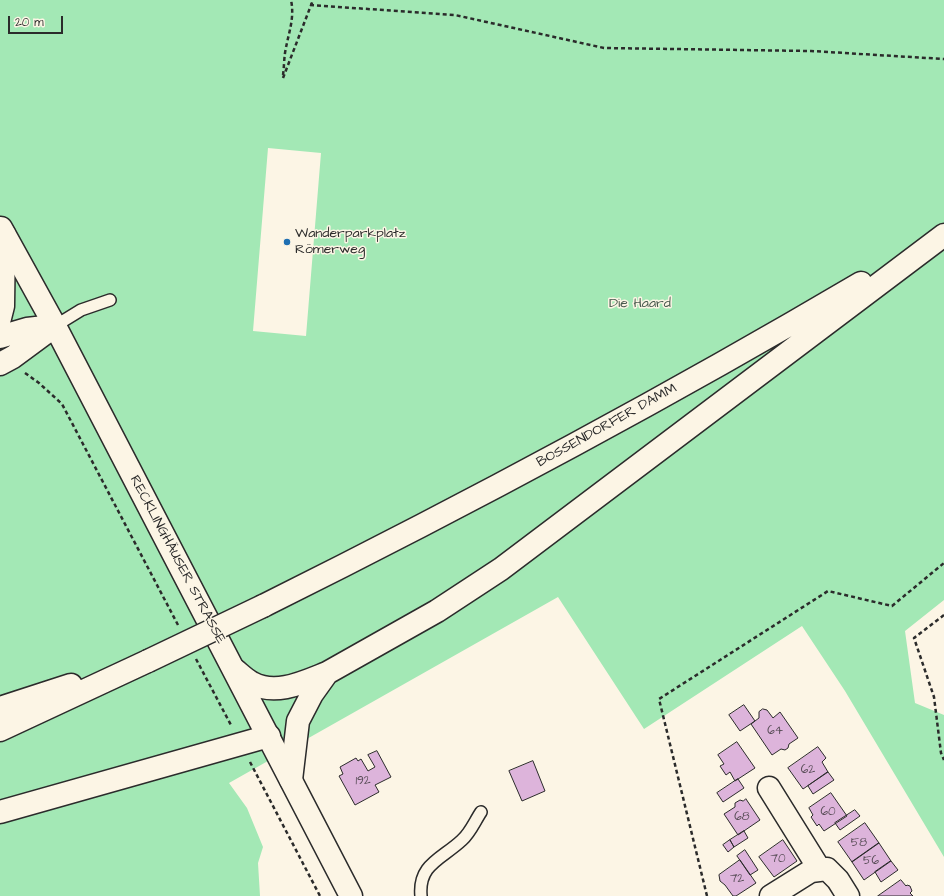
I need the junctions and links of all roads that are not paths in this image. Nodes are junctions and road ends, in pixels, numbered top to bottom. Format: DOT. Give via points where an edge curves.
graph roads {
  1 [pos="2,230"];
  2 [pos="944,234"];
  3 [pos="110,300"];
  4 [pos="0,318"];
  5 [pos="55,326"];
  6 [pos="0,337"];
  7 [pos="7,360"];
  8 [pos="148,661"];
  9 [pos="235,670"];
  10 [pos="327,673"];
  11 [pos="0,708"];
  12 [pos="0,730"];
  13 [pos="269,736"];
  14 [pos="291,780"];
  15 [pos="769,788"];
  16 [pos="0,812"];
  17 [pos="481,812"];
  18 [pos="820,870"];
  19 [pos="352,896"];
  20 [pos="421,896"];
  21 [pos="771,896"];
  22 [pos="848,896"];
  1 -- 4 [label="main road" via="3,306"];
  1 -- 5 [label="main road, RECKLINGHÄUSER STRASSE"];
  2 -- 8 [label="main road, BOSSENDORFER DAMM, bridge" via="713,368 503,483 263,606"];
  2 -- 10 [label="main road" via="501,569 437,611"];
  3 -- 5 [label="lane" via="81,310"];
  5 -- 6 [label="main road" via="27,329"];
  5 -- 7 [label="main road"];
  5 -- 9 [label="main road, RECKLINGHÄUSER STRASSE"];
  8 -- 11 [label="main road"];
  8 -- 12 [label="main road"];
  9 -- 10 [label="main road" via="252,683 275,688 300,684"];
  9 -- 13 [label="main road, RECKLINGHÄUSER STRASSE"];
  10 -- 14 [label="main road" via="298,721"];
  13 -- 14 [label="main road, RECKLINGHÄUSER STRASSE"];
  13 -- 16 [label="main road"];
  14 -- 19 [label="main road, RECKLINGHÄUSER STRASSE"];
  15 -- 18 [label="main road"];
  17 -- 20 [label="lane" via="463,839 425,870 420,884"];
  18 -- 21 [label="main road" via="811,871"];
  18 -- 22 [label="main road" via="827,869"];
}
